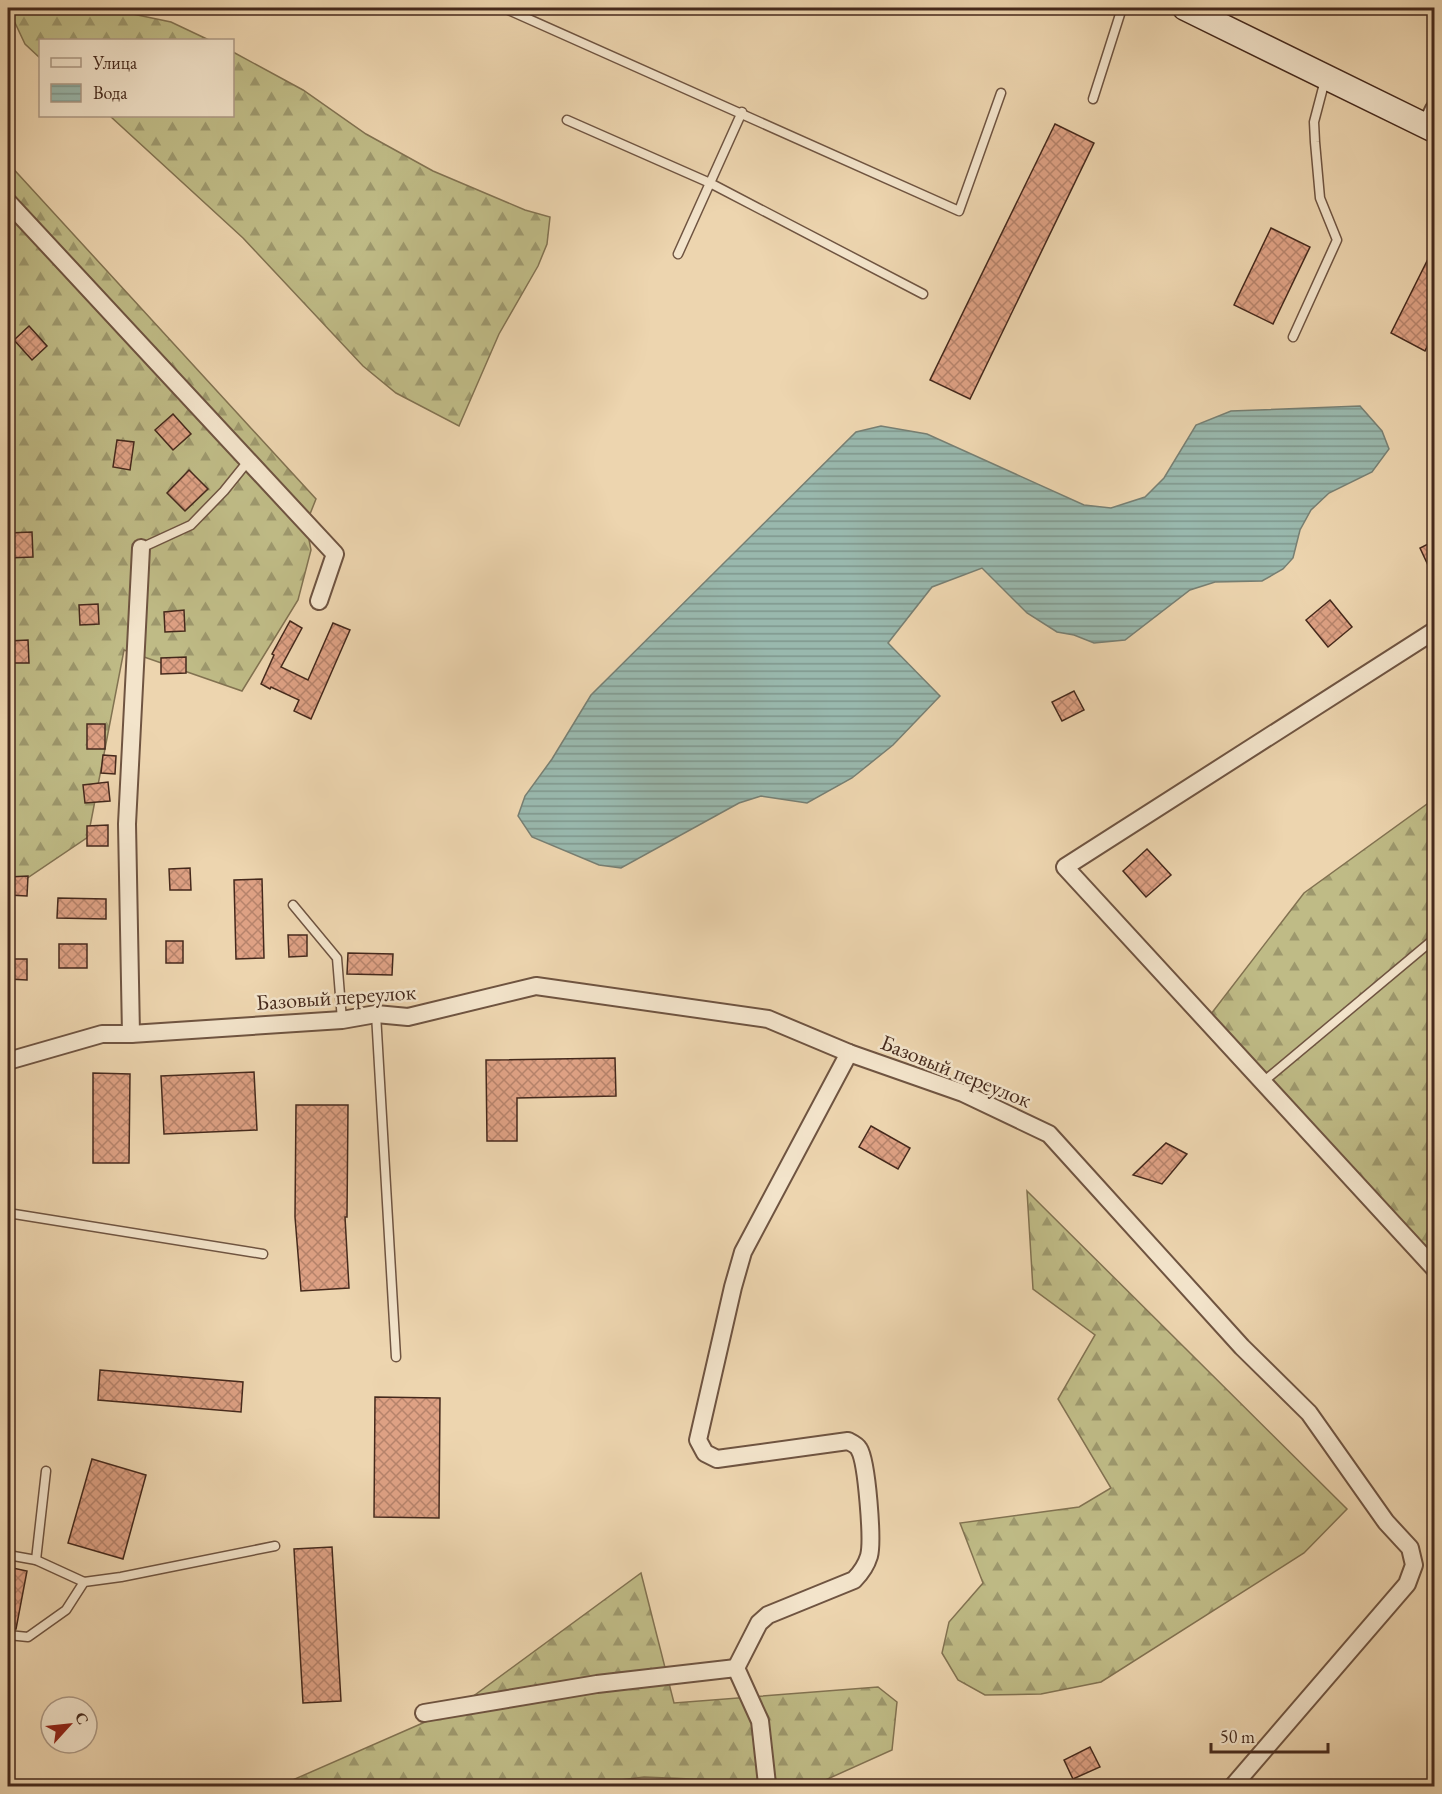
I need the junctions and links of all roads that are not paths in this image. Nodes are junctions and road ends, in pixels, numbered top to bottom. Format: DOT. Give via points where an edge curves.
graph roads {
  1 [pos="504,8"];
  2 [pos="1122,8"];
  3 [pos="1191,9"];
  4 [pos="1326,77"];
  5 [pos="1001,93"];
  6 [pos="1093,99"];
  7 [pos="742,112"];
  8 [pos="567,120"];
  9 [pos="1432,122"];
  10 [pos="710,183"];
  11 [pos="8,202"];
  12 [pos="678,254"];
  13 [pos="923,294"];
  14 [pos="1293,337"];
  15 [pos="249,460"];
  16 [pos="141,548"];
  17 [pos="319,601"];
  18 [pos="1434,631"];
  19 [pos="293,905"];
  20 [pos="1434,939"];
  21 [pos="376,1014"];
  22 [pos="342,1020"];
  23 [pos="131,1034"];
  24 [pos="849,1053"];
  25 [pos="8,1061"];
  26 [pos="1263,1082"];
  27 [pos="8,1213"];
  28 [pos="263,1254"];
  29 [pos="1434,1268"];
  30 [pos="396,1357"];
  31 [pos="46,1471"];
  32 [pos="275,1546"];
  33 [pos="8,1555"];
  34 [pos="36,1560"];
  35 [pos="84,1582"];
  36 [pos="8,1635"];
  37 [pos="736,1668"];
  38 [pos="424,1713"];
  39 [pos="770,1786"];
  40 [pos="1233,1786"];
  1 -- 7 [label="lane"];
  2 -- 6 [label="lane"];
  3 -- 4 [label="main road"];
  4 -- 9 [label="main road"];
  4 -- 14 [label="lane" via="1314,122 1320,198 1337,240"];
  5 -- 7 [label="lane" via="959,211"];
  7 -- 10 [label="lane"];
  8 -- 10 [label="lane"];
  10 -- 12 [label="lane"];
  10 -- 13 [label="lane"];
  11 -- 15 [label="street"];
  15 -- 16 [label="lane" via="191,525"];
  15 -- 17 [label="street" via="335,554"];
  16 -- 23 [label="street" via="127,824"];
  18 -- 26 [label="street" via="1065,867"];
  19 -- 22 [label="lane" via="337,958"];
  20 -- 26 [label="lane"];
  21 -- 22 [label="street, Базовый переулок"];
  21 -- 24 [label="street, Базовый переулок" via="408,1017 536,986 768,1019"];
  21 -- 30 [label="lane"];
  22 -- 23 [label="street, Базовый переулок"];
  23 -- 25 [label="street, Базовый переулок" via="102,1034"];
  24 -- 37 [label="street" via="743,1252 698,1440 705,1453 717,1459 848,1441 859,1448 871,1540 869,1557 854,1580 768,1615 759,1623"];
  24 -- 40 [label="street, Базовый переулок" via="963,1094 1049,1134 1242,1347 1309,1413 1386,1522 1410,1548 1414,1565 1407,1584"];
  26 -- 29 [label="street"];
  27 -- 28 [label="lane"];
  31 -- 34 [label="lane"];
  32 -- 35 [label="lane"];
  33 -- 34 [label="lane"];
  34 -- 35 [label="lane"];
  35 -- 36 [label="lane" via="66,1610 27,1637"];
  37 -- 38 [label="street" via="597,1684"];
  37 -- 39 [label="street" via="760,1721"];
}
